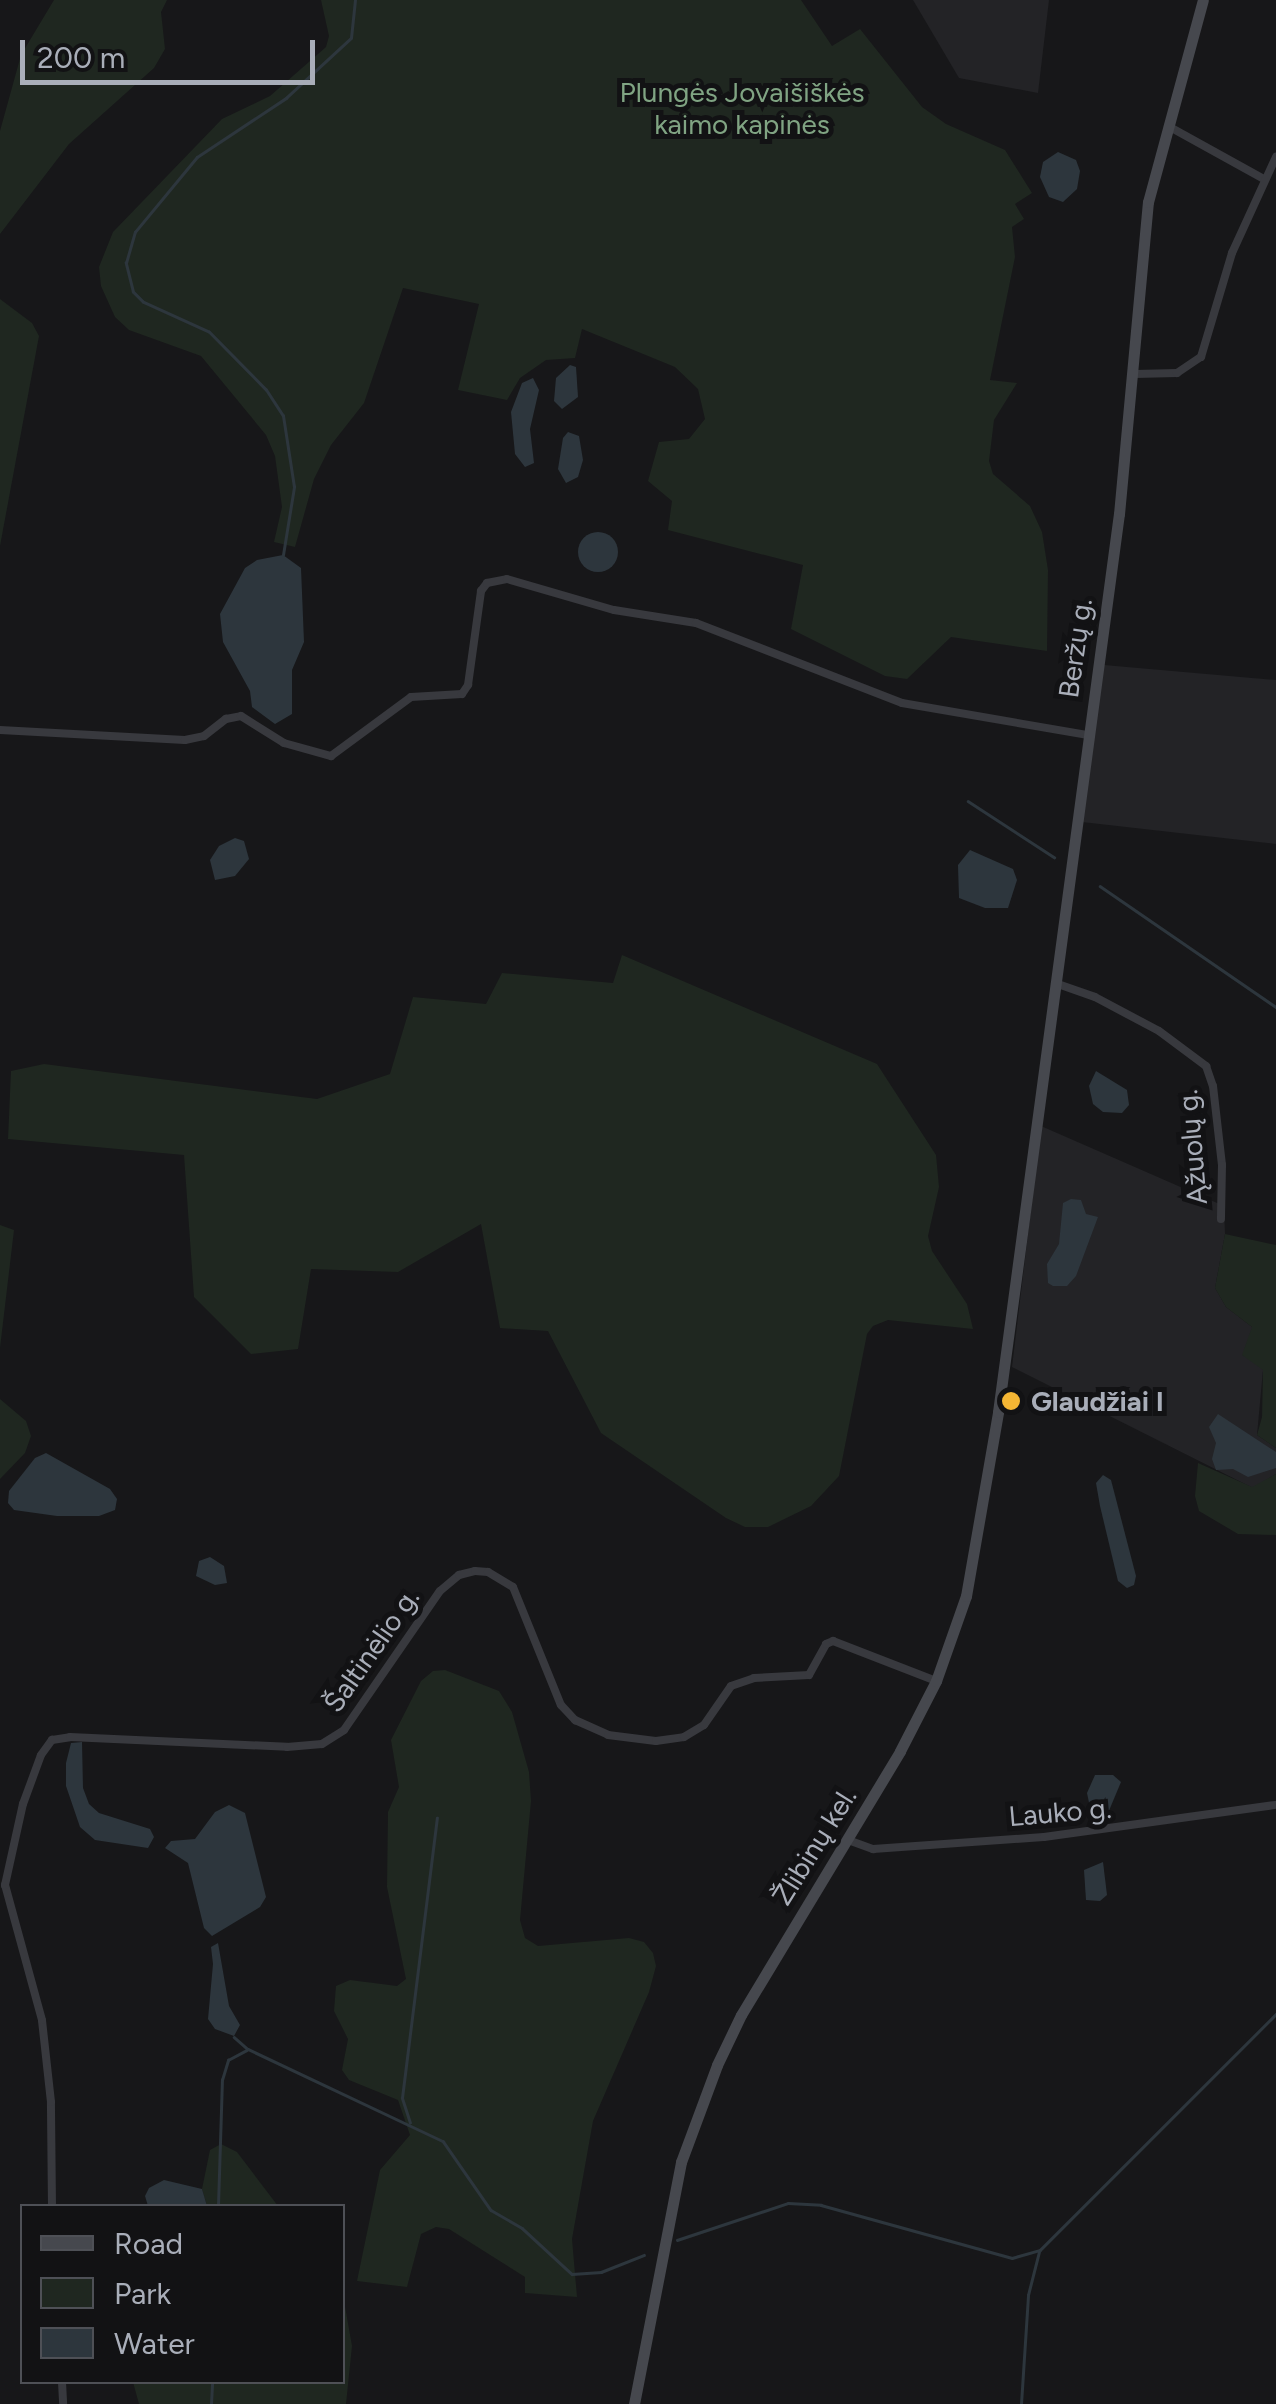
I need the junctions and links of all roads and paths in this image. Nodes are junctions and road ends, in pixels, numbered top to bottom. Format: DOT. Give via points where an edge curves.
graph roads {
  1 [pos="1203,0"];
  2 [pos="1167,126"];
  3 [pos="1276,157"];
  4 [pos="1274,167"];
  5 [pos="1264,179"];
  6 [pos="1135,374"];
  7 [pos="0,730"];
  8 [pos="1088,735"];
  9 [pos="1055,983"];
  10 [pos="1221,1220"];
  11 [pos="1011,1306"];
  12 [pos="936,1681"];
  13 [pos="1276,1805"];
  14 [pos="848,1840"];
  15 [pos="52,2204"];
  16 [pos="634,2404"];
  1 -- 2 [label="main road, Beržų g."];
  2 -- 5 [label="street"];
  2 -- 6 [label="main road, Beržų g." via="1144,233"];
  3 -- 4 [label="street"];
  4 -- 5 [label="street"];
  5 -- 6 [label="street" via="1222,280 1201,357 1177,373"];
  6 -- 8 [label="main road, Beržų g."];
  7 -- 8 [label="street" via="184,740 241,716 284,743 331,756 411,697 462,694 481,591 488,582 508,579 614,610 696,622 902,703"];
  8 -- 9 [label="main road, Beržų g."];
  9 -- 10 [label="street, Ąžuolų g." via="1159,1030 1206,1066 1222,1164"];
  9 -- 11 [label="main road, Beržų g."];
  11 -- 12 [label="main road, Žlibinų kel." via="971,1572"];
  12 -- 14 [label="main road, Žlibinų kel."];
  12 -- 15 [label="street, Šaltinėlio g." via="834,1641 809,1675 731,1686 704,1725 684,1737 608,1735 575,1720 552,1691 513,1587 475,1570 440,1591 344,1730 322,1744 52,1740 23,1804 5,1885 46,2047"];
  13 -- 14 [label="street, Lauko g." via="1044,1837 873,1849"];
  14 -- 16 [label="main road, Žlibinų kel." via="741,2015 699,2109 666,2224"];
}
